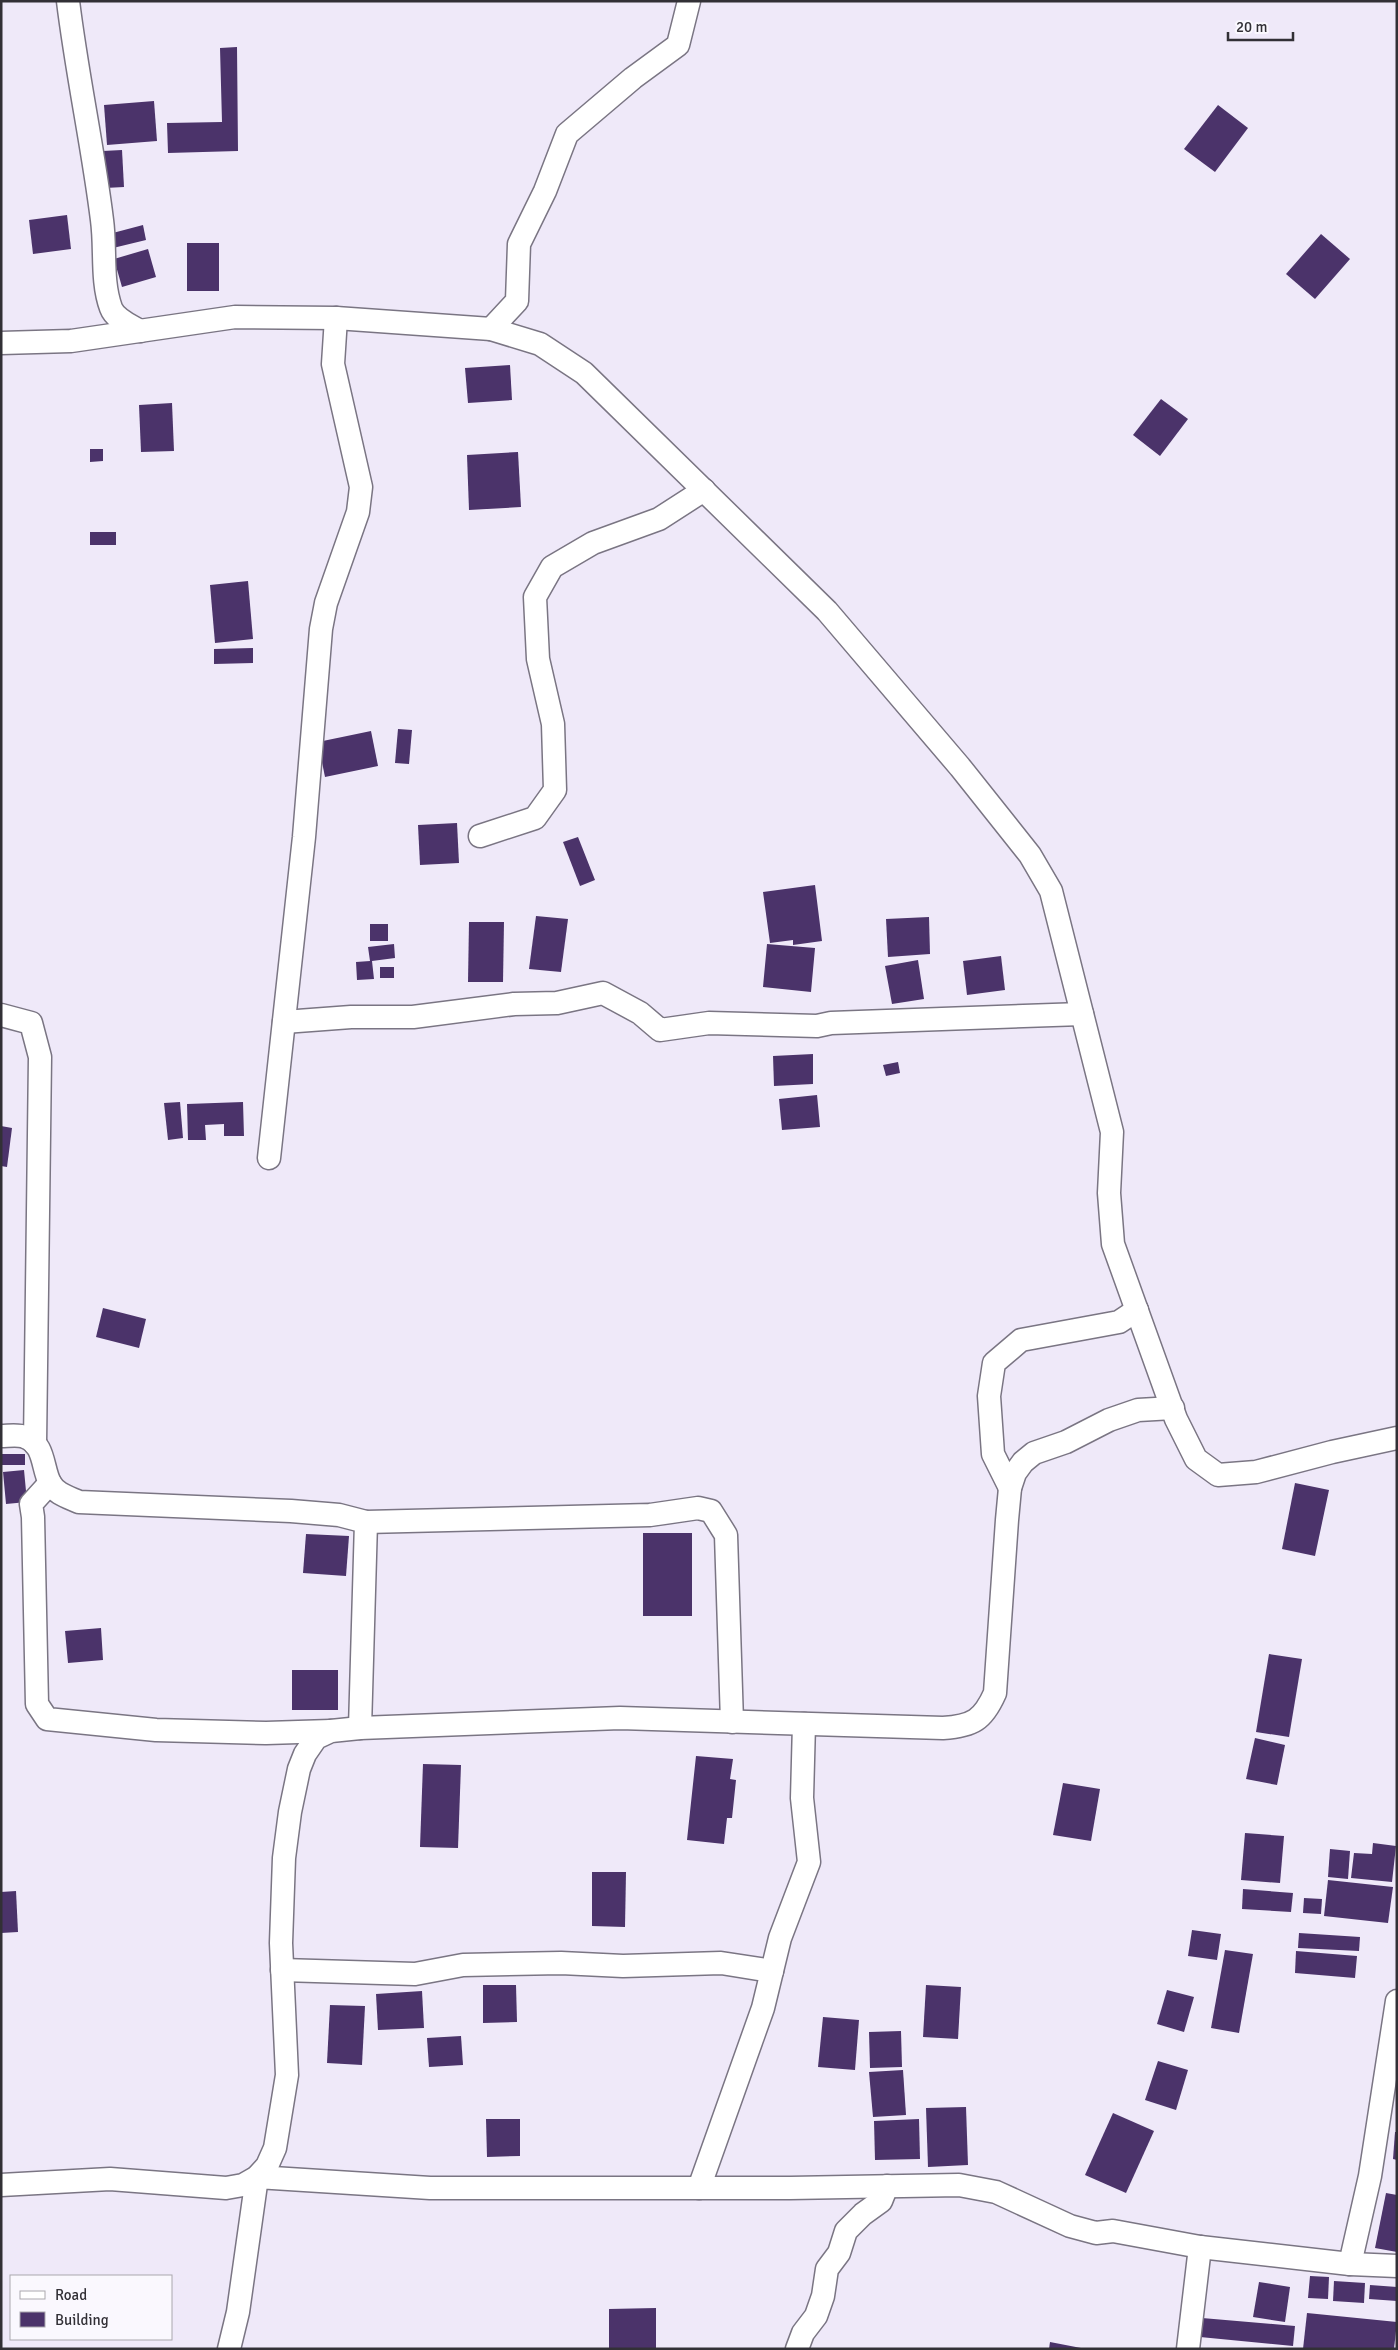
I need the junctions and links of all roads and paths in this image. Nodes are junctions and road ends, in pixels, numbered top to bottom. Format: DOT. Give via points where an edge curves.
graph roads {
  1 [pos="68,1"];
  2 [pos="689,1"];
  3 [pos="336,318"];
  4 [pos="491,329"];
  5 [pos="140,331"];
  6 [pos="1,342"];
  7 [pos="704,490"];
  8 [pos="480,836"];
  9 [pos="1082,1014"];
  10 [pos="1,1015"];
  11 [pos="284,1022"];
  12 [pos="270,1158"];
  13 [pos="1137,1310"];
  14 [pos="1173,1408"];
  15 [pos="1,1436"];
  16 [pos="1397,1438"];
  17 [pos="35,1444"];
  18 [pos="50,1483"];
  19 [pos="1010,1488"];
  20 [pos="366,1522"];
  21 [pos="732,1722"];
  22 [pos="804,1724"];
  23 [pos="360,1728"];
  24 [pos="331,1731"];
  25 [pos="282,1970"];
  26 [pos="772,1971"];
  27 [pos="1397,2000"];
  28 [pos="1395,2032"];
  29 [pos="257,2177"];
  30 [pos="1,2185"];
  31 [pos="887,2186"];
  32 [pos="699,2188"];
  33 [pos="1200,2247"];
  34 [pos="1350,2264"];
  35 [pos="1397,2266"];
  36 [pos="229,2349"];
  37 [pos="797,2349"];
  38 [pos="1188,2349"];
  1 -- 5 [label="street" via="102,221 107,295 116,316"];
  2 -- 4 [label="street" via="678,45 567,134 545,191 519,244 517,301"];
  3 -- 4 [label="street"];
  3 -- 5 [label="street" via="235,317"];
  3 -- 11 [label="street" via="333,364 360,487 358,512 326,603 321,629 304,837"];
  4 -- 7 [label="street" via="540,344 584,373"];
  5 -- 6 [label="street" via="71,341"];
  7 -- 8 [label="street" via="659,519 594,543 552,567 535,598 538,659 553,724 555,790 536,818"];
  7 -- 9 [label="street" via="827,611 1030,855 1051,891"];
  9 -- 11 [label="street" via="817,1026 709,1023 660,1030 640,1012 604,993 556,1003 514,1004 413,1017"];
  9 -- 13 [label="street" via="1112,1132 1109,1192 1113,1244"];
  10 -- 17 [label="street" via="31,1023 40,1056"];
  11 -- 12 [label="street"];
  13 -- 14 [label="street"];
  13 -- 19 [label="street" via="1119,1322 1021,1340 994,1363 989,1396 993,1454"];
  14 -- 16 [label="street" via="1196,1460 1218,1475 1256,1472"];
  14 -- 19 [label="street" via="1138,1410 1034,1453 1015,1473"];
  15 -- 17 [label="street" via="25,1437"];
  17 -- 18 [label="street"];
  18 -- 20 [label="street" via="60,1494 79,1502 290,1511"];
  18 -- 24 [label="street" via="31,1504 37,1704 48,1719 156,1730"];
  19 -- 22 [label="street" via="998,1666 995,1693 988,1709 963,1727"];
  20 -- 21 [label="street" via="712,1510 726,1535"];
  20 -- 23 [label="street"];
  21 -- 22 [label="street"];
  21 -- 23 [label="street" via="620,1718"];
  22 -- 26 [label="street" via="802,1798 809,1862 780,1938"];
  23 -- 24 [label="street"];
  24 -- 25 [label="street" via="316,1738 305,1754 290,1812 284,1858"];
  25 -- 26 [label="street" via="416,1974 463,1965 721,1963"];
  25 -- 29 [label="street" via="287,2075 275,2148 267,2166"];
  26 -- 32 [label="street" via="763,2008"];
  27 -- 28 [label="street"];
  28 -- 34 [label="street" via="1370,2176"];
  29 -- 30 [label="street" via="243,2185 226,2188 110,2180"];
  29 -- 32 [label="street" via="430,2188"];
  29 -- 36 [label="street" via="238,2312"];
  31 -- 32 [label="street"];
  31 -- 33 [label="street" via="958,2185 977,2188 996,2192 1070,2226 1096,2233 1113,2231"];
  31 -- 37 [label="street" via="881,2201 846,2231 839,2253 827,2269 816,2316 803,2333"];
  33 -- 34 [label="street"];
  33 -- 38 [label="street"];
  34 -- 35 [label="street"];
}
